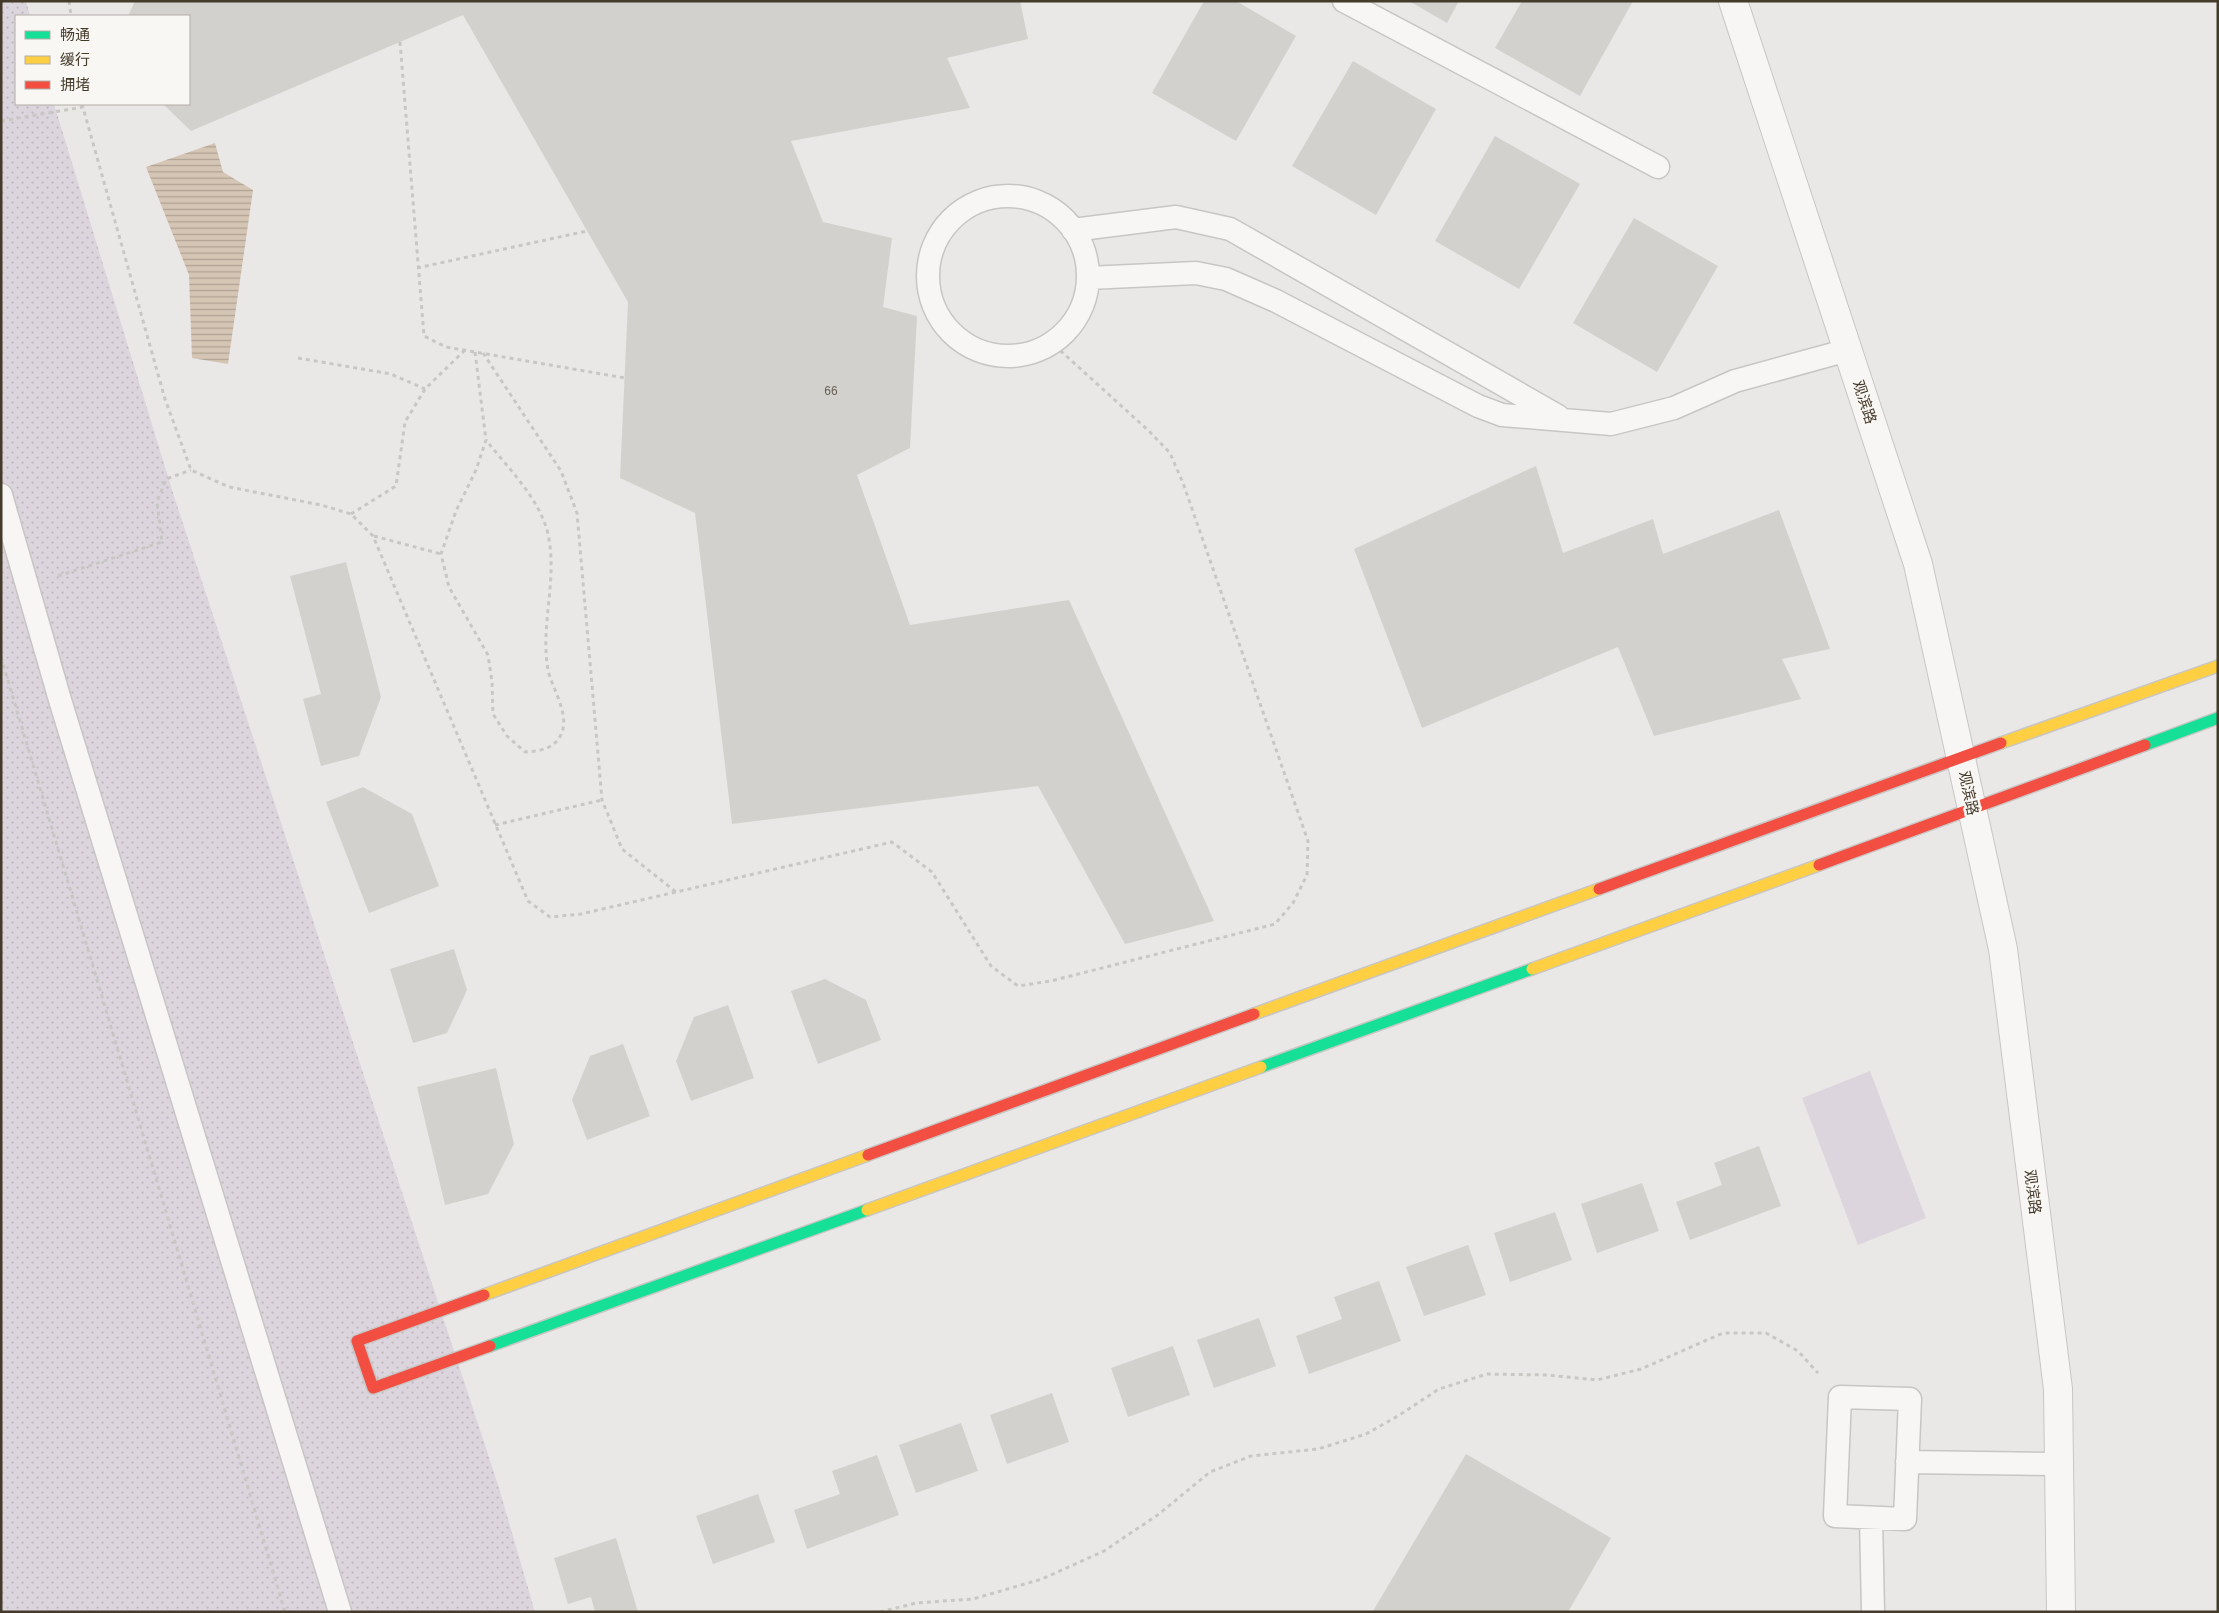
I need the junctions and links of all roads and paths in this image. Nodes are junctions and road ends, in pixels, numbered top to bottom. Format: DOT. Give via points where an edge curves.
graph roads {
  1 [pos="69,1"];
  2 [pos="1344,1"];
  3 [pos="1733,1"];
  4 [pos="71,15"];
  5 [pos="400,42"];
  6 [pos="82,105"];
  7 [pos="1,122"];
  8 [pos="1658,167"];
  9 [pos="1074,230"];
  10 [pos="587,231"];
  11 [pos="417,268"];
  12 [pos="1088,278"];
  13 [pos="1052,343"];
  14 [pos="465,350"];
  15 [pos="1848,350"];
  16 [pos="475,352"];
  17 [pos="483,353"];
  18 [pos="298,358"];
  19 [pos="625,378"];
  20 [pos="425,389"];
  21 [pos="1570,422"];
  22 [pos="486,440"];
  23 [pos="191,470"];
  24 [pos="1,495"];
  25 [pos="351,514"];
  26 [pos="373,536"];
  27 [pos="441,554"];
  28 [pos="27,586"];
  29 [pos="1,658"];
  30 [pos="2218,666"];
  31 [pos="2218,718"];
  32 [pos="1961,757"];
  33 [pos="602,800"];
  34 [pos="1972,810"];
  35 [pos="496,825"];
  36 [pos="677,892"];
  37 [pos="1840,1397"];
  38 [pos="1907,1462"];
  39 [pos="2059,1464"];
  40 [pos="1871,1518"];
  41 [pos="285,1612"];
  42 [pos="340,1612"];
  43 [pos="880,1612"];
  44 [pos="1873,1612"];
  45 [pos="2061,1612"];
  1 -- 4 [label="path"];
  2 -- 8 [label="lane"];
  3 -- 15 [label="street, 观滨路"];
  5 -- 11 [label="path"];
  6 -- 7 [label="path"];
  6 -- 23 [label="path" via="165,399"];
  9 -- 12 [label="lane" via="1085,252"];
  9 -- 13 [label="lane" via="1054,210 1030,199 1002,196 976,203 953,218 936,240 928,266 929,293 939,318 957,339 979,352 1004,357 1030,354"];
  9 -- 21 [label="lane" via="1176,217 1230,229"];
  10 -- 11 [label="path"];
  11 -- 14 [label="path" via="424,336 446,347"];
  12 -- 13 [label="lane" via="1084,303 1072,325"];
  12 -- 21 [label="lane" via="1196,273 1226,279 1276,301 1478,406 1502,415"];
  13 -- 36 [label="path" via="1170,453 1183,483 1308,841 1307,875 1293,903 1275,924 1051,981 1018,986 991,966 932,872 892,842"];
  14 -- 16 [label="path"];
  14 -- 20 [label="path"];
  15 -- 21 [label="lane" via="1735,381 1674,408 1612,424"];
  15 -- 32 [label="street, 观滨路" via="1918,564"];
  16 -- 17 [label="path"];
  16 -- 22 [label="path"];
  17 -- 19 [label="path"];
  17 -- 33 [label="path" via="560,471 578,513"];
  18 -- 20 [label="path" via="391,374"];
  20 -- 25 [label="path" via="405,422 396,486"];
  22 -- 27 [label="path"];
  22 -- 27 [label="path" via="523,486 548,534 551,572 546,641 548,672 560,699 563,728 556,744 542,751 525,752 507,736 493,714 488,654 449,587"];
  23 -- 25 [label="path" via="228,488 321,505"];
  23 -- 28 [label="path" via="166,479 157,502 162,542"];
  24 -- 28 [label="lane"];
  25 -- 26 [label="path"];
  26 -- 27 [label="path"];
  26 -- 35 [label="path"];
  28 -- 42 [label="lane"];
  29 -- 41 [label="path"];
  30 -- 32 [label="street"];
  31 -- 34 [label="street"];
  32 -- 34 [label="street, 观滨路"];
  32 -- 34 [label="street" via="357,1341 373,1388"];
  33 -- 35 [label="path"];
  33 -- 36 [label="path" via="622,849"];
  34 -- 39 [label="street, 观滨路" via="2003,949 2058,1389"];
  35 -- 36 [label="path" via="528,901 550,917 581,914"];
  37 -- 38 [label="lane" via="1910,1399"];
  37 -- 40 [label="lane" via="1835,1516"];
  37 -- 43 [label="path" via="1798,1351 1766,1333 1723,1333 1641,1369 1596,1380 1488,1374 1439,1388 1366,1434 1318,1449 1251,1456 1210,1472 1160,1514 1104,1551 1042,1579 972,1599 916,1602"];
  38 -- 39 [label="lane"];
  38 -- 40 [label="lane" via="1905,1519"];
  39 -- 45 [label="street, 观滨路"];
  40 -- 44 [label="lane"];
}
